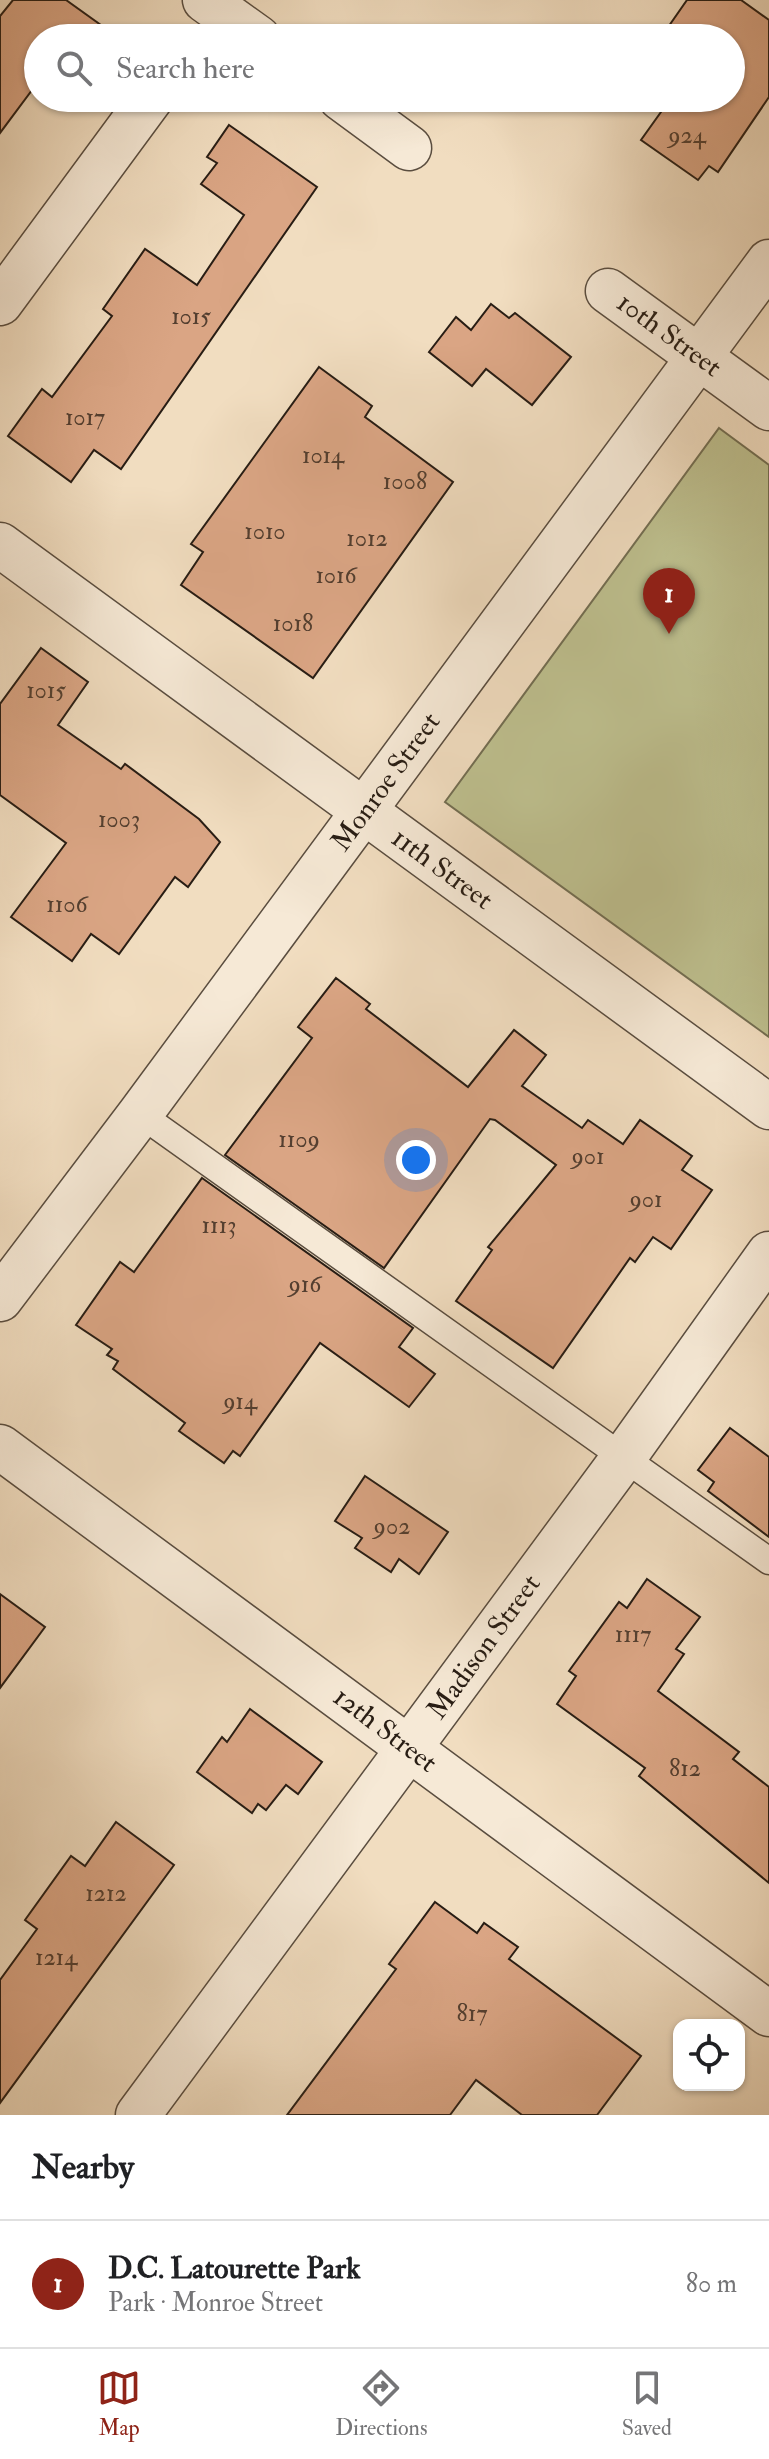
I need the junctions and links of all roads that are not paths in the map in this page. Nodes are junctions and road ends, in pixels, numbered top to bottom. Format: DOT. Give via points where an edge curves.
graph roads {
  1 [pos="210,12"];
  2 [pos="232,24"];
  3 [pos="141,112"];
  4 [pos="360,112"];
  5 [pos="409,148"];
  6 [pos="769,262"];
  7 [pos="608,291"];
  8 [pos="0,303"];
  9 [pos="699,357"];
  10 [pos="769,408"];
  11 [pos="0,545"];
  12 [pos="363,812"];
  13 [pos="769,1107"];
  14 [pos="140,1114"];
  15 [pos="769,1254"];
  16 [pos="0,1299"];
  17 [pos="0,1447"];
  18 [pos="624,1457"];
  19 [pos="769,1561"];
  20 [pos="411,1747"];
  21 [pos="769,2014"];
  22 [pos="138,2115"];
  1 -- 2 [label="street"];
  3 -- 8 [label="street"];
  4 -- 5 [label="street"];
  6 -- 9 [label="street, Monroe Street"];
  7 -- 9 [label="street, 10th Street"];
  9 -- 10 [label="street, 10th Street"];
  9 -- 12 [label="street, Monroe Street"];
  11 -- 12 [label="street, 11th Street"];
  12 -- 13 [label="street, 11th Street"];
  12 -- 14 [label="street, Monroe Street"];
  14 -- 16 [label="street, Monroe Street"];
  14 -- 18 [label="lane"];
  15 -- 18 [label="street, Madison Street"];
  17 -- 20 [label="street, 12th Street"];
  18 -- 19 [label="lane"];
  18 -- 20 [label="street, Madison Street"];
  20 -- 21 [label="street, 12th Street"];
  20 -- 22 [label="street, Madison Street"];
}
